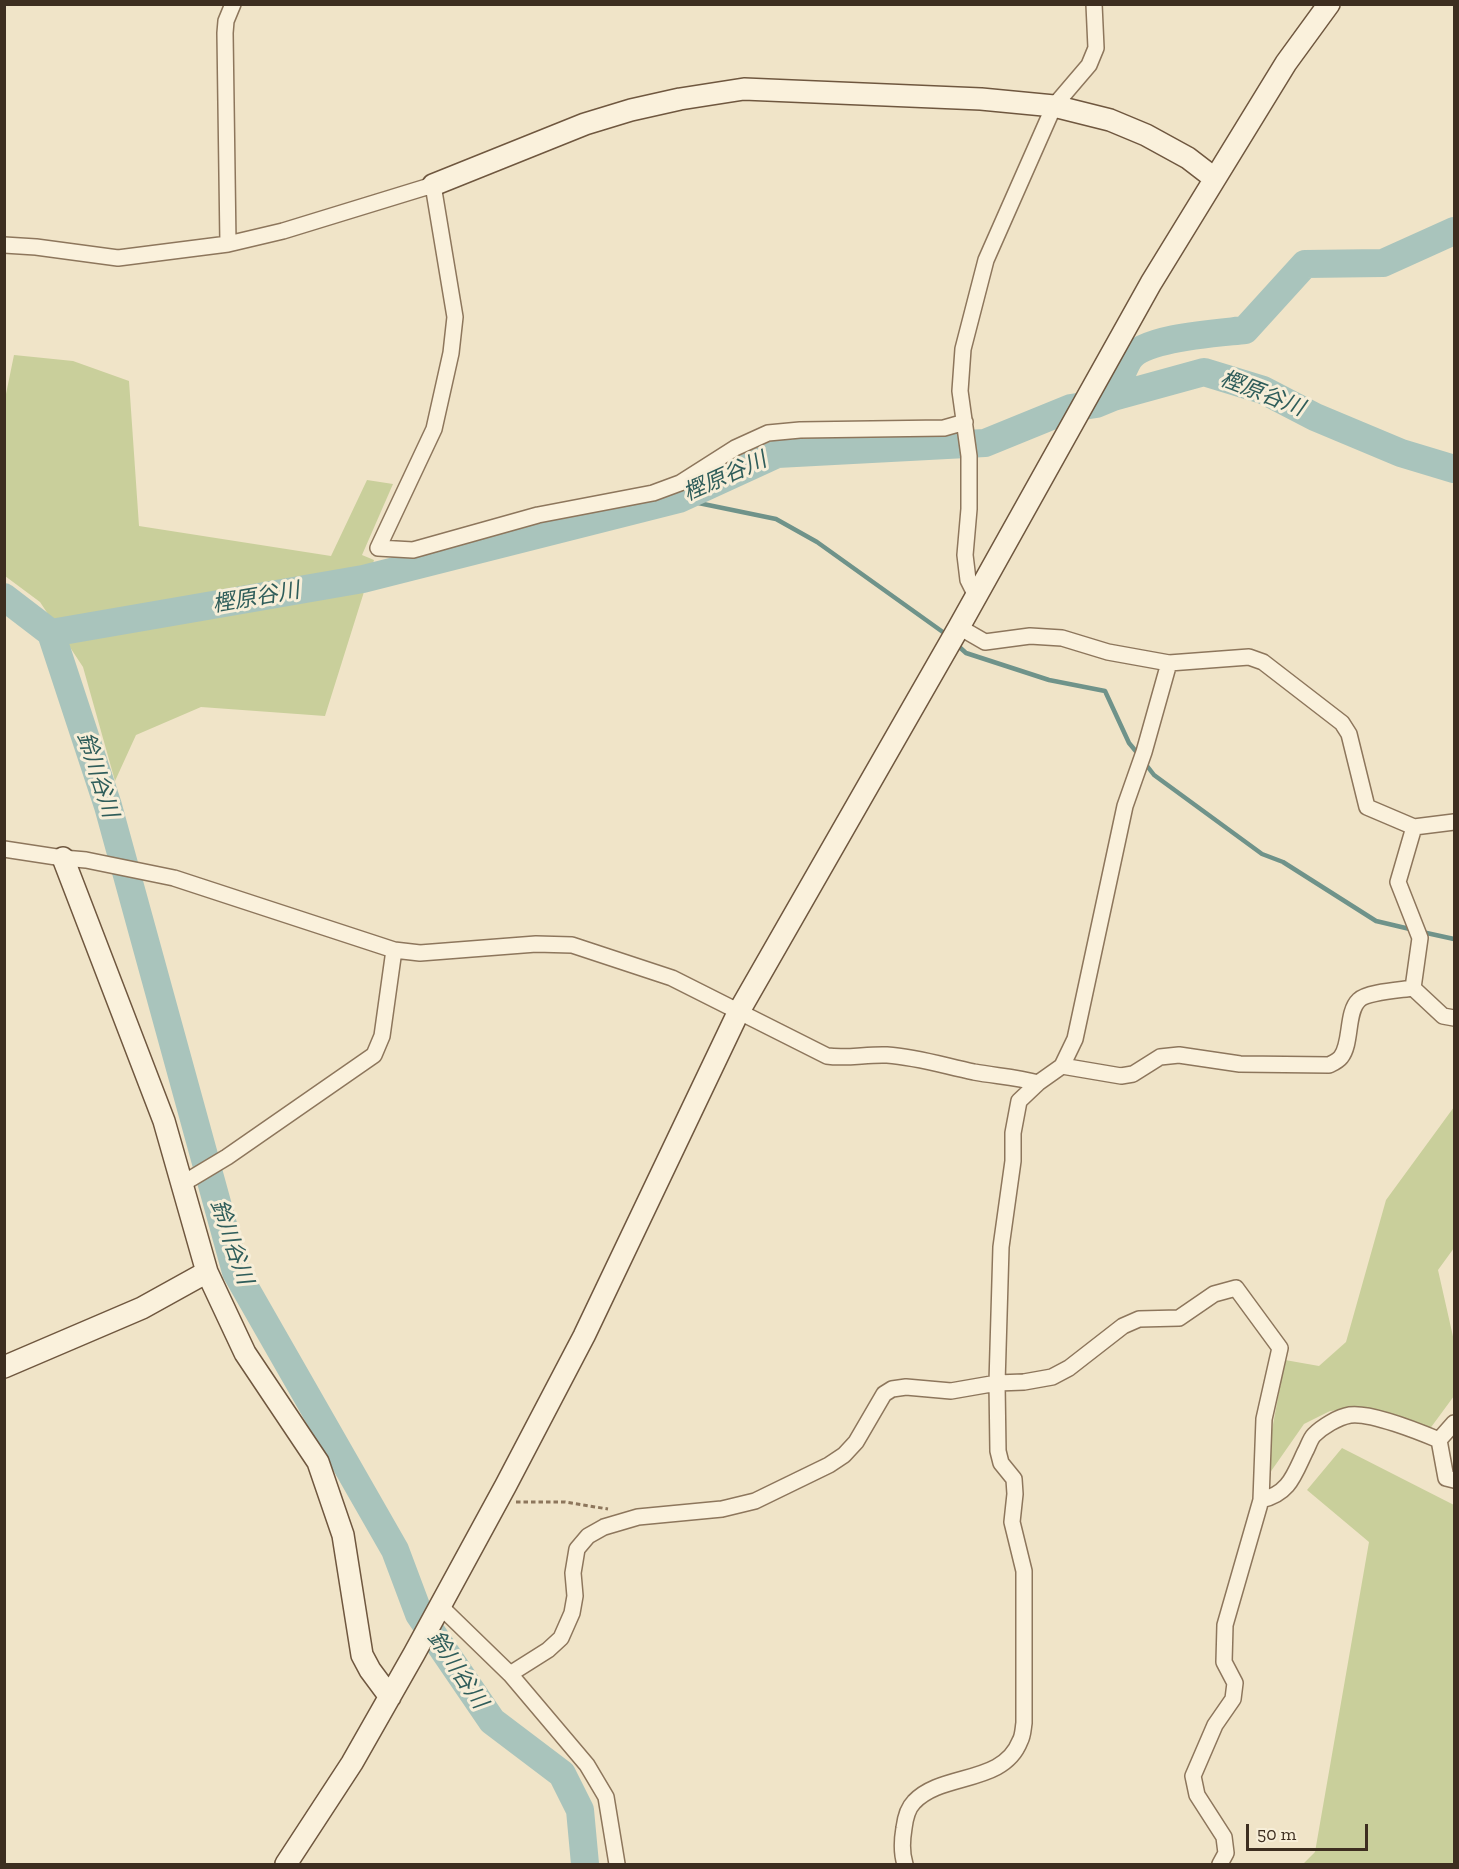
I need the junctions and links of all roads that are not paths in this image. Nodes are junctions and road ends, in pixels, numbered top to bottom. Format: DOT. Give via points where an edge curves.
graph roads {
  1 [pos="233,4"];
  2 [pos="1094,4"];
  3 [pos="1329,4"];
  4 [pos="1054,106"];
  5 [pos="1214,178"];
  6 [pos="434,185"];
  7 [pos="228,244"];
  8 [pos="4,245"];
  9 [pos="966,426"];
  10 [pos="976,596"];
  11 [pos="954,635"];
  12 [pos="1169,663"];
  13 [pos="1455,822"];
  14 [pos="1414,826"];
  15 [pos="4,849"];
  16 [pos="63,858"];
  17 [pos="394,950"];
  18 [pos="1413,988"];
  19 [pos="738,1013"];
  20 [pos="1455,1018"];
  21 [pos="1062,1066"];
  22 [pos="1038,1083"];
  23 [pos="188,1181"];
  24 [pos="207,1272"];
  25 [pos="4,1367"];
  26 [pos="997,1383"];
  27 [pos="1455,1423"];
  28 [pos="1439,1440"];
  29 [pos="1455,1480"];
  30 [pos="1261,1500"];
  31 [pos="438,1610"];
  32 [pos="510,1674"];
  33 [pos="390,1697"];
  34 [pos="286,1864"];
  35 [pos="617,1864"];
  36 [pos="905,1864"];
  37 [pos="1220,1864"];
  1 -- 7 [label="street" via="225,33"];
  2 -- 4 [label="street" via="1096,48 1089,65"];
  3 -- 5 [label="street" via="1286,63"];
  4 -- 5 [label="street" via="1110,120 1146,135 1188,158"];
  4 -- 6 [label="street" via="744,89 680,99 585,124"];
  4 -- 9 [label="street" via="986,260 963,349 960,391"];
  5 -- 10 [label="street"];
  6 -- 7 [label="street"];
  6 -- 9 [label="street" via="455,317 451,353 435,429 378,548 413,550 538,514 653,493 680,483 735,448 768,433"];
  7 -- 8 [label="street" via="118,258"];
  9 -- 10 [label="street" via="969,509 965,555 968,579"];
  10 -- 11 [label="street"];
  11 -- 12 [label="street" via="985,642 1030,636 1062,638 1108,652"];
  11 -- 19 [label="street"];
  12 -- 14 [label="street" via="1249,657 1263,662 1342,723 1349,734 1367,807"];
  12 -- 21 [label="street" via="1125,806 1074,1039"];
  13 -- 14 [label="street"];
  14 -- 18 [label="street" via="1398,882 1418,932"];
  15 -- 16 [label="street"];
  16 -- 17 [label="street" via="183,881"];
  16 -- 23 [label="street"];
  17 -- 19 [label="street" via="420,953 572,945 672,978"];
  17 -- 23 [label="street" via="382,1036 374,1055"];
  18 -- 20 [label="street" via="1443,1016"];
  18 -- 21 [label="street" via="1359,1000 1340,1059 1329,1065 1240,1064 1179,1055 1160,1057 1121,1077"];
  19 -- 22 [label="street" via="827,1056 909,1058"];
  19 -- 31 [label="street" via="584,1336"];
  21 -- 22 [label="street"];
  22 -- 26 [label="street" via="1019,1101 1013,1133 1001,1247"];
  23 -- 24 [label="street"];
  24 -- 25 [label="street" via="142,1308"];
  24 -- 33 [label="street" via="245,1353 318,1462 343,1535 362,1654"];
  26 -- 30 [label="street" via="1052,1377 1139,1318 1179,1318 1214,1294 1236,1288 1280,1348 1264,1419"];
  26 -- 32 [label="street" via="951,1391 892,1389 884,1394 844,1455 766,1496 722,1509 638,1517 588,1536 577,1549 572,1613 561,1638"];
  26 -- 36 [label="street" via="998,1451 1001,1463 1014,1479 1012,1522 1023,1571 1024,1723 1020,1741 998,1766 928,1790 912,1803 902,1838"];
  27 -- 28 [label="street"];
  28 -- 29 [label="street" via="1446,1478"];
  28 -- 30 [label="street" via="1374,1418 1350,1415 1313,1436 1282,1492"];
  30 -- 37 [label="street" via="1226,1625 1224,1662 1235,1683 1233,1699 1215,1725 1193,1776 1197,1796 1224,1837 1226,1853"];
  31 -- 32 [label="street"];
  31 -- 33 [label="street"];
  32 -- 35 [label="street" via="587,1765 606,1797"];
  33 -- 34 [label="street"];
}
